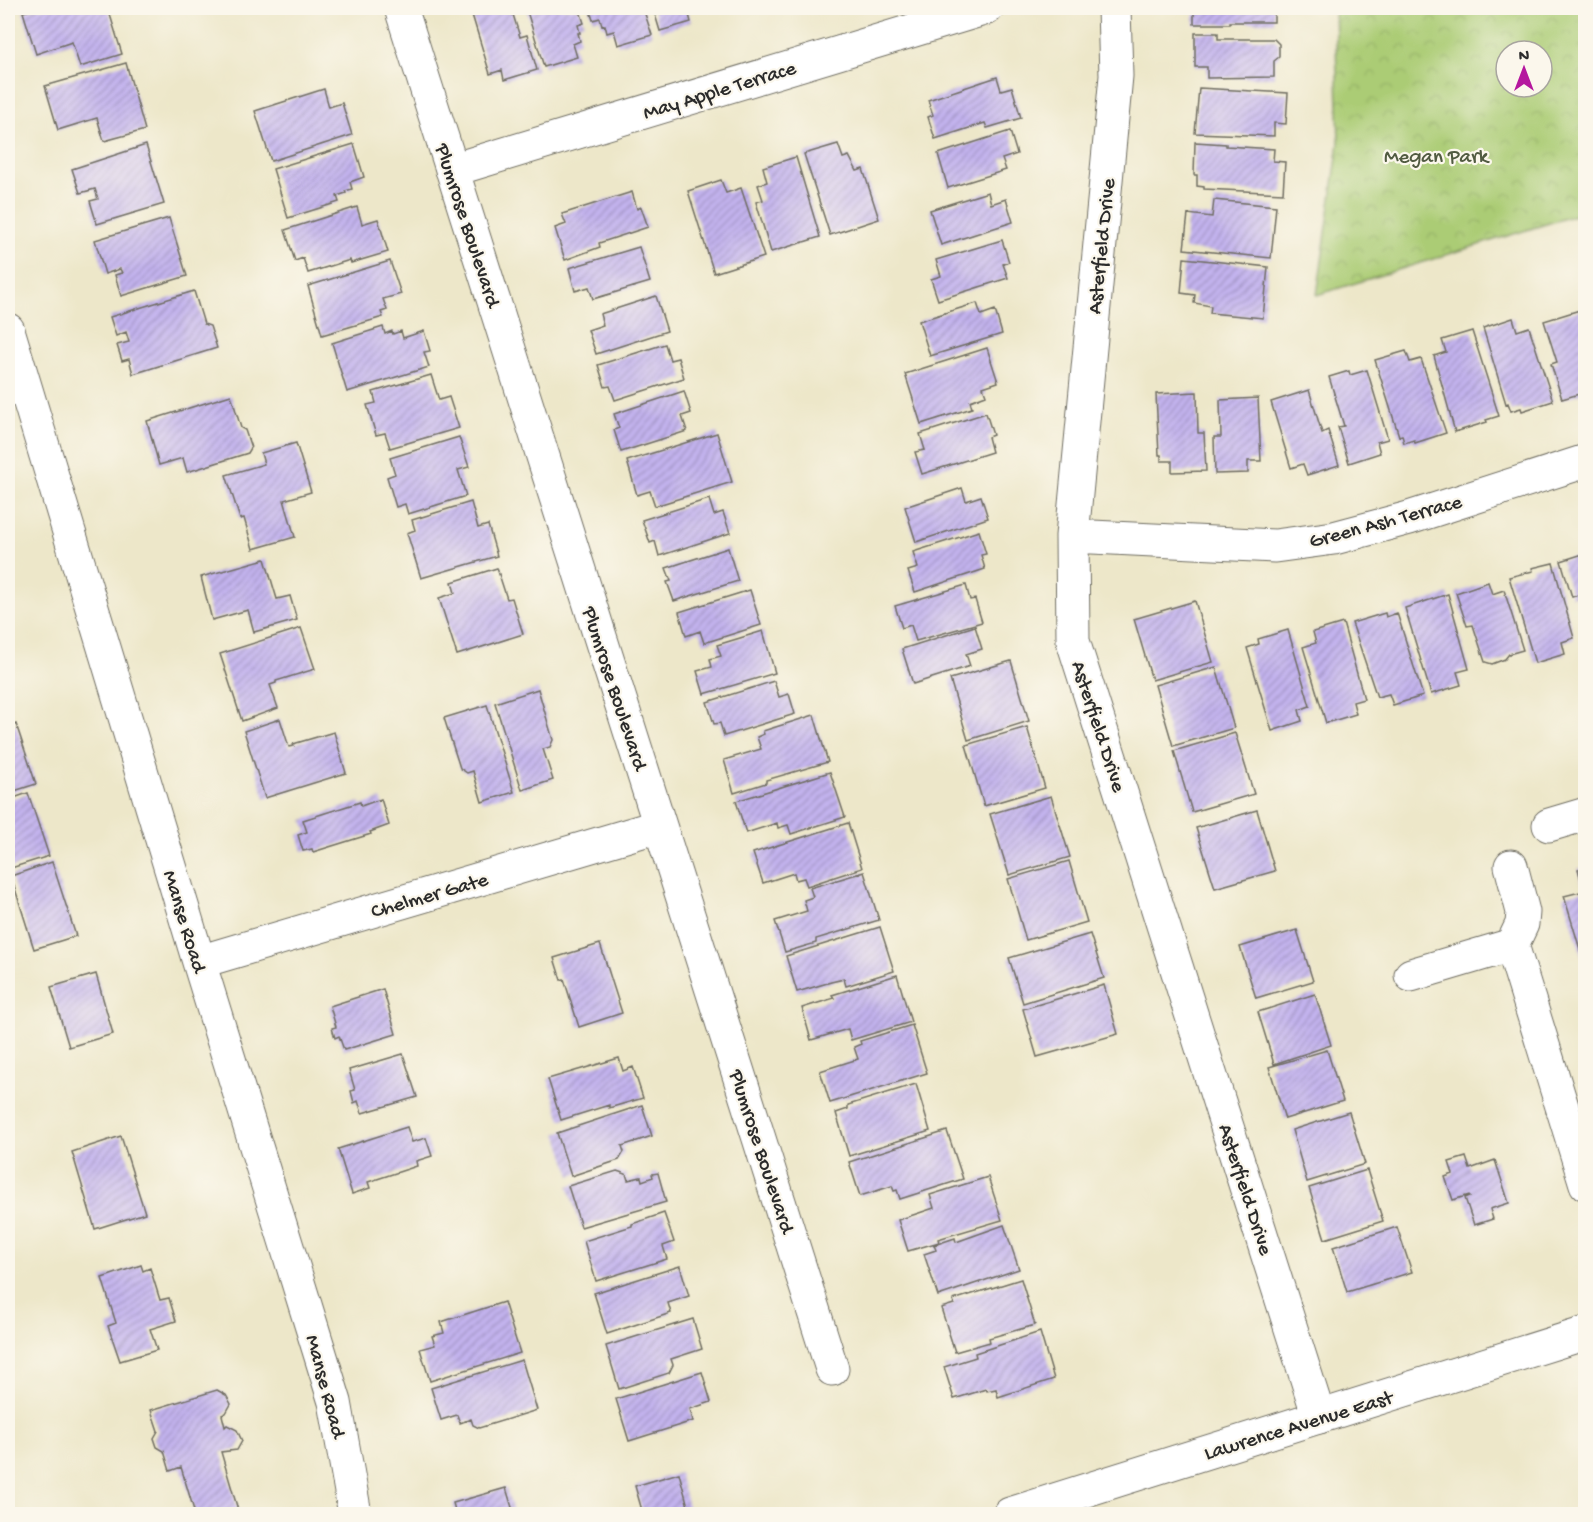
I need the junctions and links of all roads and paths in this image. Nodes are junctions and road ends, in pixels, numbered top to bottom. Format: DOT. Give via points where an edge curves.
graph roads {
  1 [pos="400,8"];
  2 [pos="987,8"];
  3 [pos="1114,8"];
  4 [pos="452,170"];
  5 [pos="8,330"];
  6 [pos="1586,461"];
  7 [pos="1072,536"];
  8 [pos="1586,814"];
  9 [pos="1549,825"];
  10 [pos="659,826"];
  11 [pos="1511,866"];
  12 [pos="1512,945"];
  13 [pos="199,962"];
  14 [pos="1411,975"];
  15 [pos="1586,1184"];
  16 [pos="1586,1333"];
  17 [pos="832,1369"];
  18 [pos="1319,1417"];
  19 [pos="355,1515"];
  20 [pos="1010,1515"];
  1 -- 4 [label="street, Plumrose Boulevard"];
  2 -- 4 [label="street, May Apple Terrace"];
  3 -- 7 [label="street, Asterfield Drive" via="1116,76"];
  4 -- 10 [label="street, Plumrose Boulevard"];
  5 -- 13 [label="street, Manse Road"];
  6 -- 7 [label="street, Green Ash Terrace" via="1334,538 1275,546"];
  7 -- 18 [label="street, Asterfield Drive" via="1073,641"];
  8 -- 9 [label="street"];
  10 -- 13 [label="street, Chelmer Gate"];
  10 -- 17 [label="street, Plumrose Boulevard"];
  11 -- 12 [label="street" via="1523,912"];
  12 -- 14 [label="street"];
  12 -- 15 [label="street"];
  13 -- 19 [label="street, Manse Road" via="335,1402"];
  16 -- 18 [label="street, Lawrence Avenue East"];
  18 -- 20 [label="street, Lawrence Avenue East"];
}
